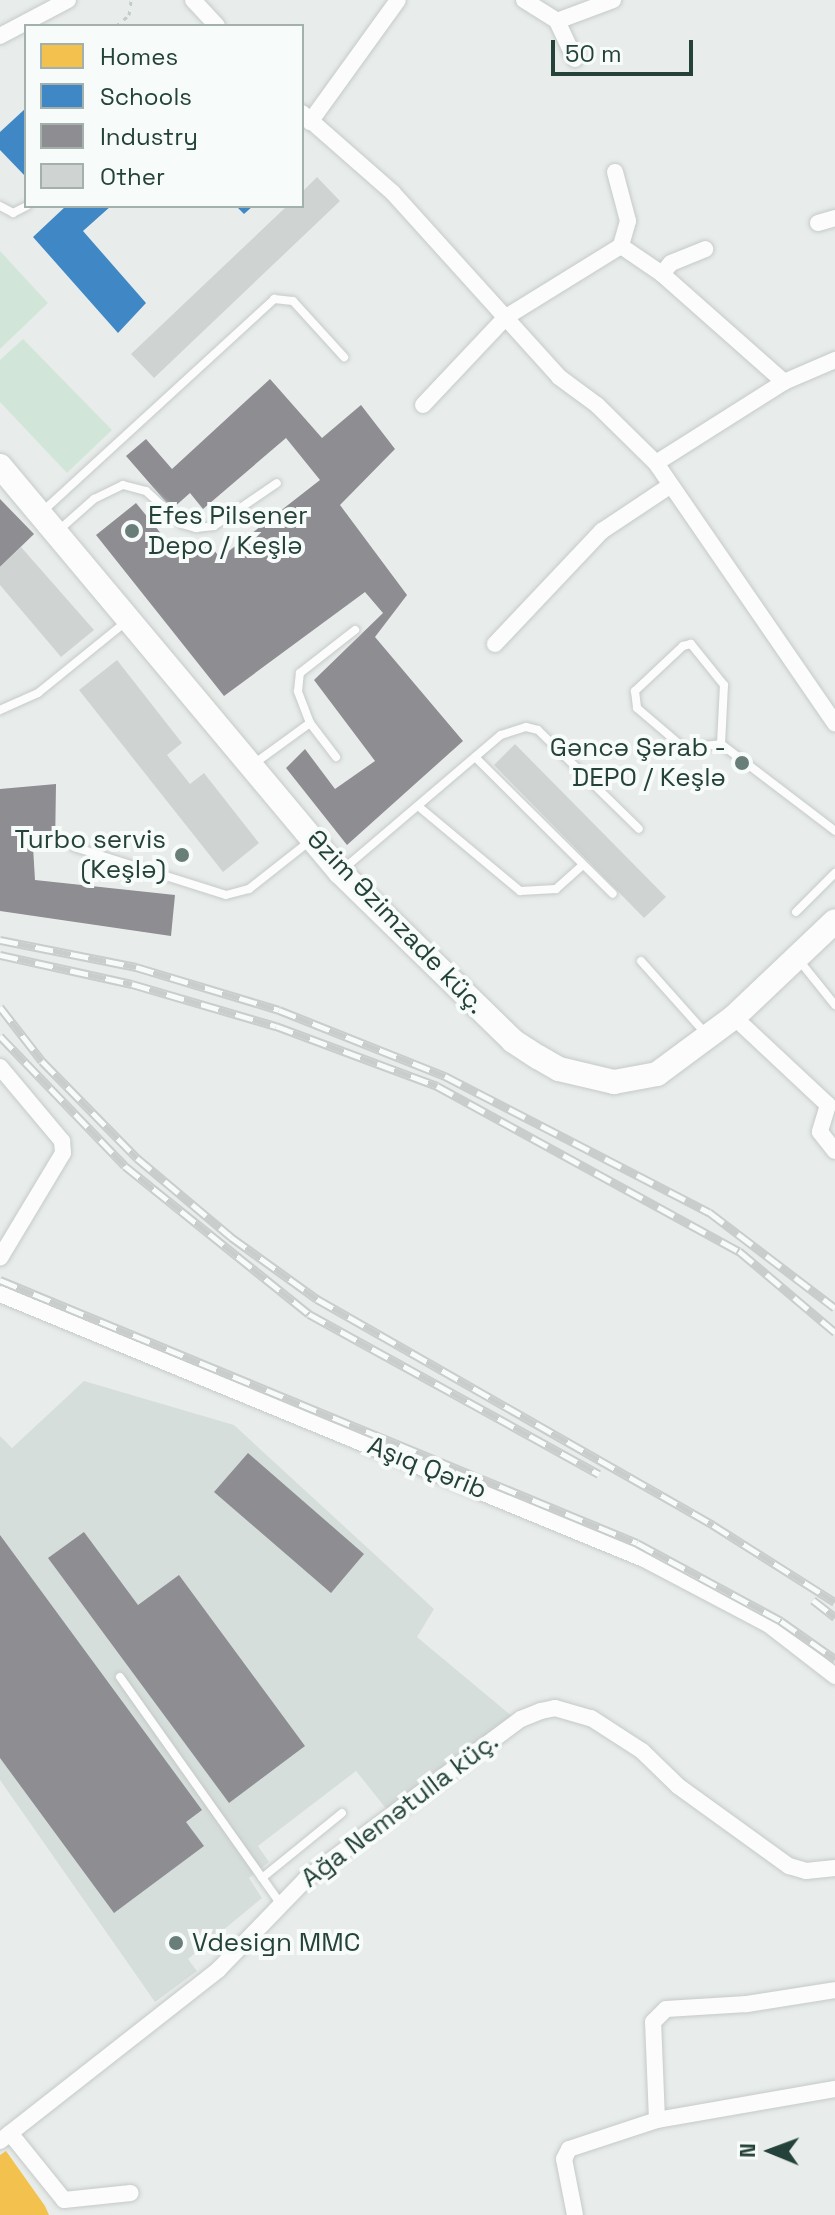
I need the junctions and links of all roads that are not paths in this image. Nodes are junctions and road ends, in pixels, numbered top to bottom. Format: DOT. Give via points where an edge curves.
graph roads {
  1 [pos="68,0"];
  2 [pos="193,0"];
  3 [pos="398,0"];
  4 [pos="524,0"];
  5 [pos="613,0"];
  6 [pos="557,21"];
  7 [pos="215,24"];
  8 [pos="0,36"];
  9 [pos="575,59"];
  10 [pos="306,118"];
  11 [pos="615,172"];
  12 [pos="0,206"];
  13 [pos="24,208"];
  14 [pos="835,218"];
  15 [pos="818,223"];
  16 [pos="621,246"];
  17 [pos="705,249"];
  18 [pos="662,274"];
  19 [pos="506,317"];
  20 [pos="344,357"];
  21 [pos="835,360"];
  22 [pos="784,382"];
  23 [pos="423,405"];
  24 [pos="656,463"];
  25 [pos="0,466"];
  26 [pos="277,483"];
  27 [pos="668,487"];
  28 [pos="42,511"];
  29 [pos="59,530"];
  30 [pos="131,618"];
  31 [pos="355,630"];
  32 [pos="495,644"];
  33 [pos="0,710"];
  34 [pos="310,723"];
  35 [pos="835,723"];
  36 [pos="721,744"];
  37 [pos="336,757"];
  38 [pos="475,757"];
  39 [pos="254,764"];
  40 [pos="418,806"];
  41 [pos="639,829"];
  42 [pos="835,831"];
  43 [pos="312,839"];
  44 [pos="74,847"];
  45 [pos="583,865"];
  46 [pos="340,872"];
  47 [pos="835,873"];
  48 [pos="613,894"];
  49 [pos="796,912"];
  50 [pos="835,921"];
  51 [pos="796,957"];
  52 [pos="641,961"];
  53 [pos="835,1005"];
  54 [pos="734,1017"];
  55 [pos="709,1038"];
  56 [pos="0,1067"];
  57 [pos="835,1151"];
  58 [pos="0,1258"];
  59 [pos="0,1294"];
  60 [pos="835,1676"];
  61 [pos="120,1677"];
  62 [pos="342,1813"];
  63 [pos="835,1868"];
  64 [pos="262,1878"];
  65 [pos="280,1903"];
  66 [pos="835,1990"];
  67 [pos="835,2089"];
  68 [pos="657,2120"];
  69 [pos="5,2137"];
  70 [pos="131,2193"];
  71 [pos="575,2215"];
  1 -- 8 [label="street"];
  2 -- 7 [label="street"];
  3 -- 10 [label="street"];
  4 -- 6 [label="street"];
  5 -- 6 [label="street"];
  6 -- 9 [label="street"];
  10 -- 19 [label="street" via="393,193"];
  11 -- 16 [label="street" via="628,221"];
  12 -- 13 [label="lane" via="13,213"];
  14 -- 15 [label="street"];
  16 -- 18 [label="street"];
  16 -- 19 [label="street"];
  17 -- 18 [label="street" via="671,263"];
  18 -- 22 [label="street"];
  19 -- 23 [label="street"];
  19 -- 24 [label="street" via="559,377 597,405"];
  20 -- 28 [label="lane" via="293,301 274,299"];
  21 -- 22 [label="street"];
  22 -- 24 [label="street"];
  24 -- 27 [label="street"];
  25 -- 28 [label="street, Əzim Əzimzade küç."];
  26 -- 29 [label="lane" via="214,526 196,528 182,524 146,491 123,485 94,499"];
  27 -- 32 [label="street" via="591,542"];
  27 -- 35 [label="street"];
  28 -- 29 [label="street, Əzim Əzimzade küç."];
  29 -- 30 [label="street, Əzim Əzimzade küç."];
  30 -- 33 [label="lane" via="38,693"];
  30 -- 39 [label="street, Əzim Əzimzade küç."];
  31 -- 34 [label="lane" via="300,673 298,691"];
  34 -- 37 [label="lane"];
  34 -- 39 [label="lane"];
  36 -- 36 [label="lane" via="724,685 691,644 683,646 635,691 633,702 684,748"];
  36 -- 42 [label="lane"];
  38 -- 40 [label="lane"];
  38 -- 41 [label="lane" via="507,731 538,730"];
  38 -- 45 [label="lane"];
  39 -- 43 [label="street, Əzim Əzimzade küç."];
  40 -- 45 [label="lane" via="520,891 556,889"];
  40 -- 46 [label="lane"];
  43 -- 44 [label="lane" via="249,889 226,895"];
  43 -- 46 [label="street, Əzim Əzimzade küç."];
  45 -- 48 [label="lane"];
  46 -- 55 [label="street, Əzim Əzimzade küç." via="513,1041 559,1069 614,1082 635,1080 657,1074"];
  47 -- 49 [label="lane"];
  50 -- 51 [label="street, Əzim Əzimzade küç."];
  51 -- 53 [label="lane"];
  51 -- 54 [label="street, Əzim Əzimzade küç."];
  52 -- 55 [label="lane"];
  54 -- 55 [label="street, Əzim Əzimzade küç."];
  54 -- 57 [label="street" via="828,1105 820,1132"];
  56 -- 58 [label="street" via="62,1141 63,1153"];
  59 -- 60 [label="street, Aşıq Qərib" via="644,1559 768,1624"];
  61 -- 64 [label="lane"];
  62 -- 64 [label="lane"];
  63 -- 65 [label="street, Ağa Nemətulla küç." via="806,1871 789,1866 678,1786 642,1751 591,1718 555,1708 521,1719"];
  64 -- 65 [label="lane"];
  65 -- 69 [label="street, Ağa Nemətulla küç." via="219,1969"];
  66 -- 68 [label="street" via="666,2009 653,2022"];
  67 -- 68 [label="street"];
  68 -- 71 [label="street" via="569,2149 564,2159"];
  69 -- 70 [label="street" via="64,2200"];
}
